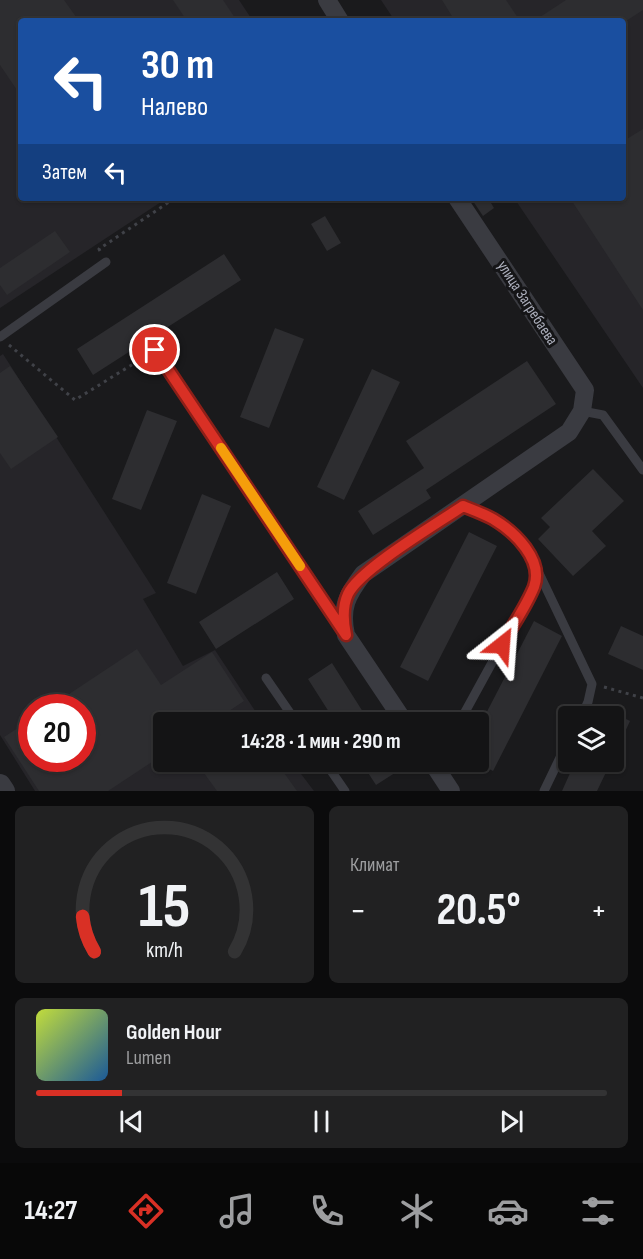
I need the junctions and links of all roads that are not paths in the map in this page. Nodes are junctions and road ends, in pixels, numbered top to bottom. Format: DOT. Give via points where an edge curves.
graph roads {
  1 [pos="327,0"];
  2 [pos="338,18"];
  3 [pos="460,201"];
  4 [pos="106,262"];
  5 [pos="0,337"];
  6 [pos="155,350"];
  7 [pos="582,411"];
  8 [pos="643,470"];
  9 [pos="463,506"];
  10 [pos="537,569"];
  11 [pos="346,635"];
  12 [pos="266,678"];
  13 [pos="586,706"];
  14 [pos="289,712"];
  15 [pos="398,712"];
  16 [pos="465,712"];
  17 [pos="558,762"];
  18 [pos="332,772"];
  19 [pos="440,772"];
  20 [pos="0,785"];
  21 [pos="4,791"];
  22 [pos="345,791"];
  23 [pos="452,791"];
  24 [pos="544,791"];
  1 -- 2 [label="street"];
  3 -- 7 [label="street, улица Загребаева" via="585,390"];
  4 -- 5 [label="lane"];
  6 -- 11 [label="lane"];
  7 -- 8 [label="lane" via="603,416"];
  7 -- 9 [label="street" via="569,432"];
  9 -- 10 [label="lane" via="494,519 515,536"];
  9 -- 11 [label="street" via="363,574 348,594 343,620"];
  10 -- 13 [label="lane" via="592,684"];
  10 -- 16 [label="lane" via="534,586"];
  11 -- 15 [label="street"];
  12 -- 14 [label="lane"];
  17 -- 24 [label="lane"];
  18 -- 22 [label="lane"];
  19 -- 23 [label="street"];
  20 -- 21 [label="street"];
}
